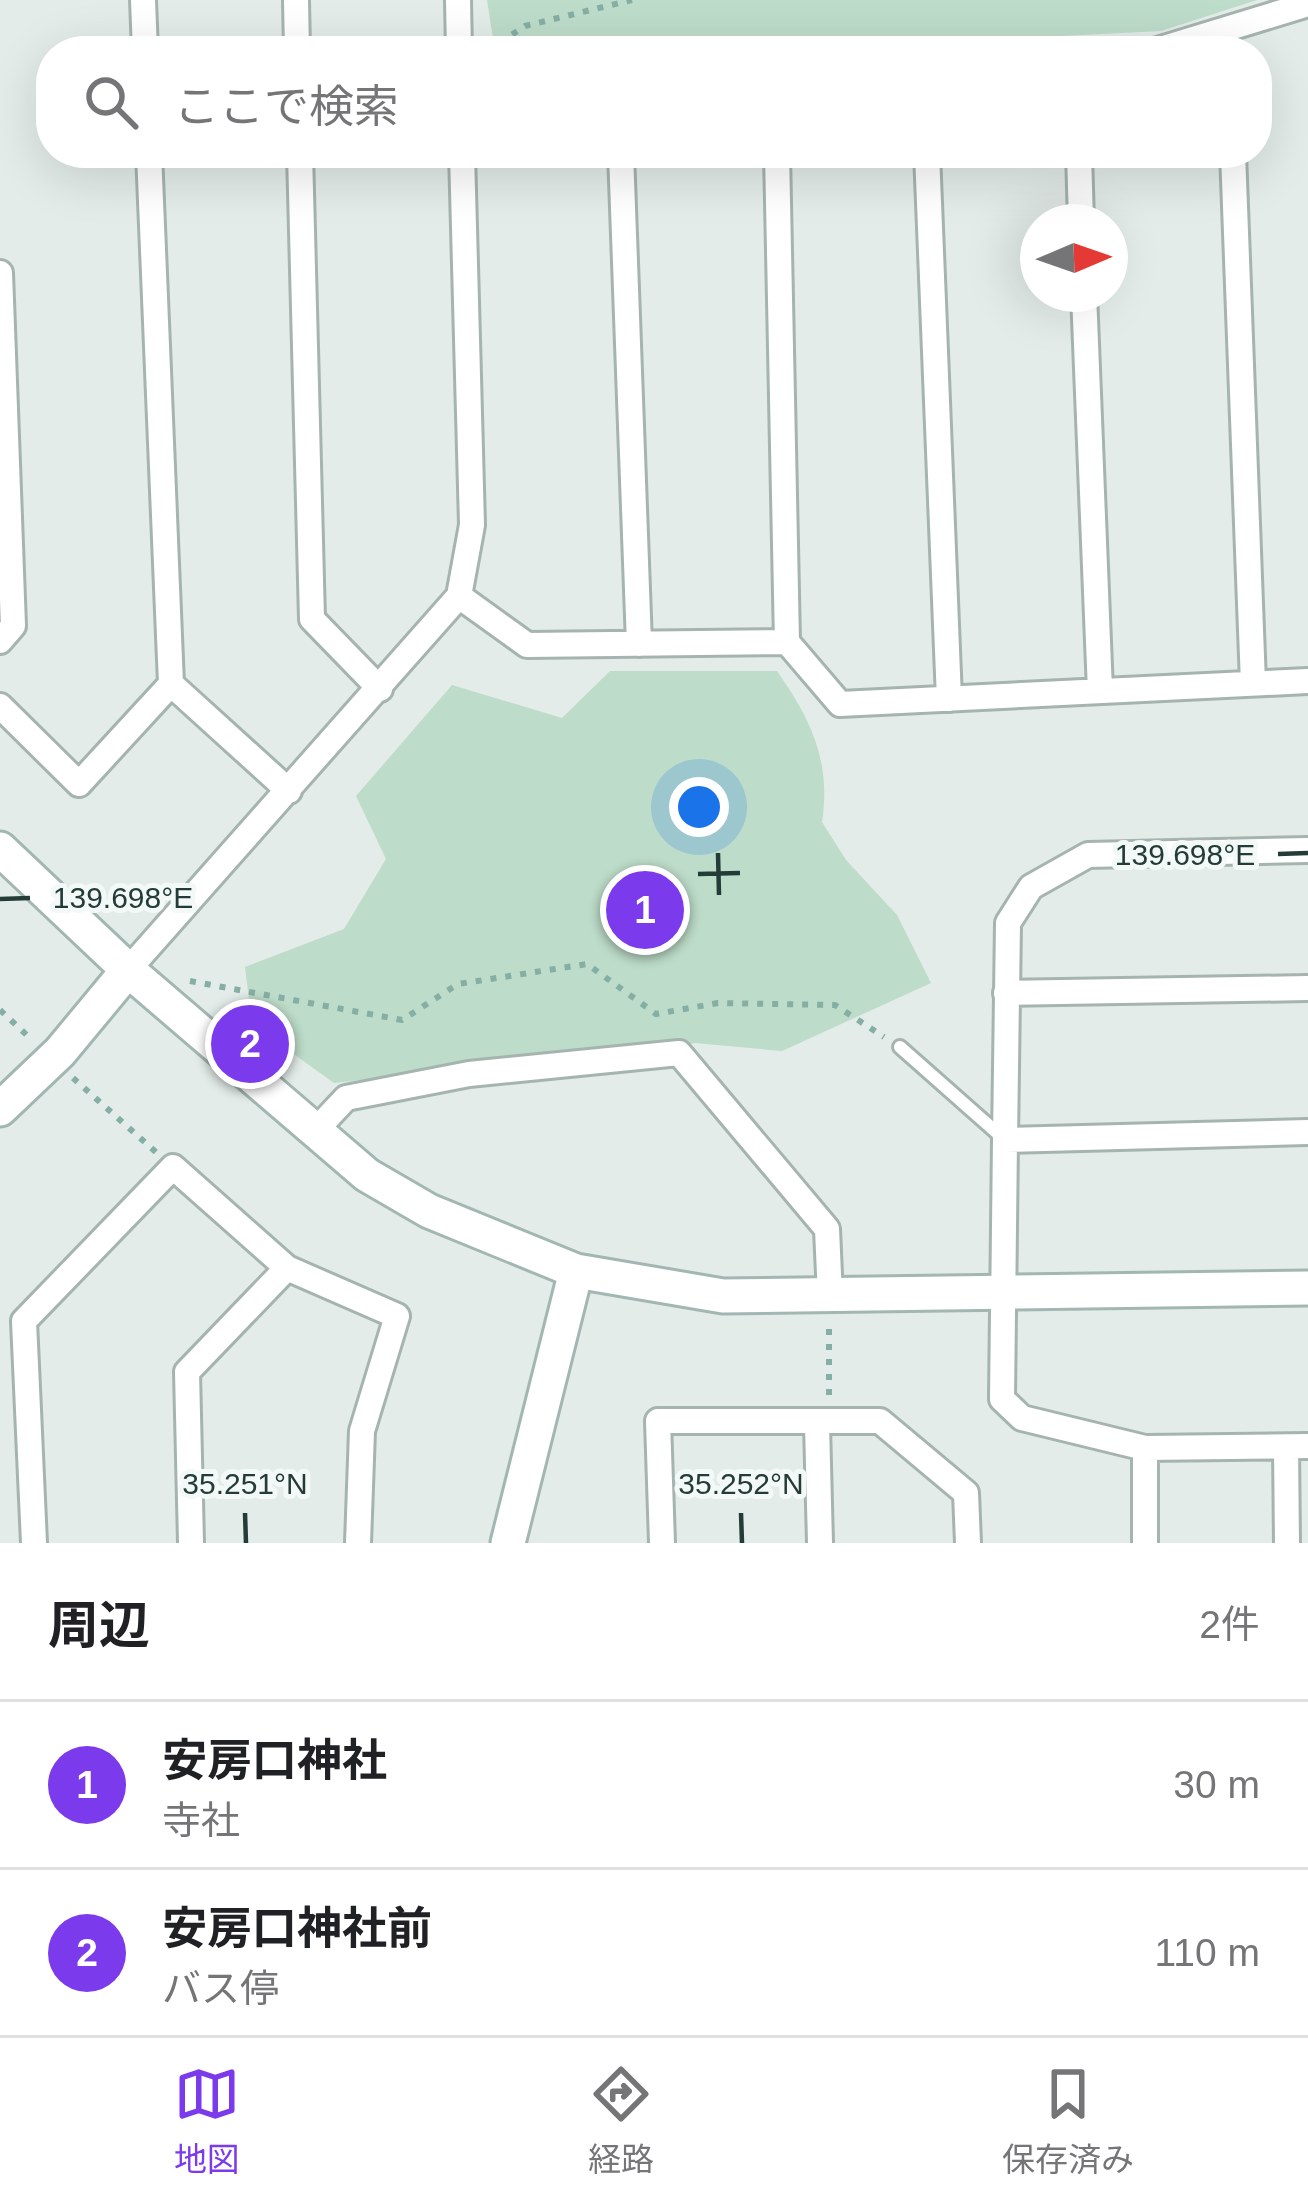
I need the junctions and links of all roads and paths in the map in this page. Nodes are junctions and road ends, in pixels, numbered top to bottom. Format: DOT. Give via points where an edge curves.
graph roads {
  1 [pos="143,0"];
  2 [pos="296,0"];
  3 [pos="458,0"];
  4 [pos="632,0"];
  5 [pos="1308,4"];
  6 [pos="144,36"];
  7 [pos="297,36"];
  8 [pos="459,36"];
  9 [pos="510,36"];
  10 [pos="1239,36"];
  11 [pos="150,168"];
  12 [pos="300,168"];
  13 [pos="462,168"];
  14 [pos="622,168"];
  15 [pos="777,168"];
  16 [pos="928,168"];
  17 [pos="1079,168"];
  18 [pos="1234,168"];
  19 [pos="1080,204"];
  20 [pos="0,273"];
  21 [pos="1085,312"];
  22 [pos="459,596"];
  23 [pos="0,641"];
  24 [pos="788,642"];
  25 [pos="639,644"];
  26 [pos="1308,680"];
  27 [pos="1253,683"];
  28 [pos="171,684"];
  29 [pos="380,689"];
  30 [pos="1100,691"];
  31 [pos="950,699"];
  32 [pos="0,706"];
  33 [pos="290,790"];
  34 [pos="0,849"];
  35 [pos="1308,850"];
  36 [pos="128,970"];
  37 [pos="1308,988"];
  38 [pos="1006,993"];
  39 [pos="0,1010"];
  40 [pos="900,1047"];
  41 [pos="52,1059"];
  42 [pos="0,1109"];
  43 [pos="315,1131"];
  44 [pos="1308,1132"];
  45 [pos="1005,1140"];
  46 [pos="173,1167"];
  47 [pos="287,1268"];
  48 [pos="576,1270"];
  49 [pos="1308,1288"];
  50 [pos="1005,1294"];
  51 [pos="830,1297"];
  52 [pos="823,1425"];
  53 [pos="1297,1446"];
  54 [pos="1145,1448"];
  55 [pos="34,1543"];
  56 [pos="191,1543"];
  57 [pos="358,1543"];
  58 [pos="508,1543"];
  59 [pos="662,1543"];
  60 [pos="820,1543"];
  61 [pos="968,1543"];
  62 [pos="1145,1543"];
  63 [pos="1286,1543"];
  1 -- 6 [label="street"];
  2 -- 7 [label="street"];
  3 -- 8 [label="street"];
  4 -- 9 [label="path"];
  5 -- 10 [label="street"];
  11 -- 28 [label="street"];
  12 -- 29 [label="street" via="312,619"];
  13 -- 22 [label="street" via="472,525"];
  14 -- 25 [label="street"];
  15 -- 24 [label="street"];
  16 -- 31 [label="street"];
  17 -- 19 [label="street"];
  18 -- 27 [label="street"];
  20 -- 23 [label="street" via="13,626"];
  21 -- 30 [label="street"];
  22 -- 25 [label="street" via="527,645"];
  22 -- 29 [label="street"];
  24 -- 25 [label="street"];
  24 -- 31 [label="street" via="840,704"];
  26 -- 27 [label="street"];
  27 -- 30 [label="street"];
  28 -- 32 [label="street" via="80,784"];
  28 -- 33 [label="street"];
  29 -- 33 [label="street"];
  30 -- 31 [label="street"];
  33 -- 36 [label="street"];
  34 -- 36 [label="street"];
  35 -- 38 [label="street" via="1088,855 1031,887 1008,923"];
  36 -- 40 [label="path" via="401,1020 458,983 587,964 656,1014 718,1003 835,1004"];
  36 -- 41 [label="street"];
  36 -- 43 [label="street"];
  37 -- 38 [label="street"];
  38 -- 45 [label="street"];
  39 -- 41 [label="path"];
  40 -- 45 [label="lane"];
  41 -- 42 [label="street"];
  41 -- 46 [label="path"];
  43 -- 48 [label="street" via="367,1175 430,1210"];
  43 -- 51 [label="street" via="346,1098 469,1074 679,1054 827,1229"];
  44 -- 45 [label="street"];
  45 -- 50 [label="street"];
  46 -- 47 [label="street"];
  46 -- 55 [label="street" via="24,1321"];
  47 -- 56 [label="street" via="187,1372"];
  47 -- 57 [label="street" via="398,1316 362,1431"];
  48 -- 51 [label="street" via="723,1296"];
  48 -- 58 [label="street"];
  49 -- 50 [label="street"];
  50 -- 51 [label="street"];
  50 -- 54 [label="street" via="1002,1399 1022,1418"];
  51 -- 52 [label="path"];
  52 -- 59 [label="street" via="658,1420"];
  52 -- 60 [label="street"];
  52 -- 61 [label="street" via="880,1421 966,1493"];
  53 -- 54 [label="street"];
  53 -- 63 [label="street"];
  54 -- 62 [label="street"];
}
